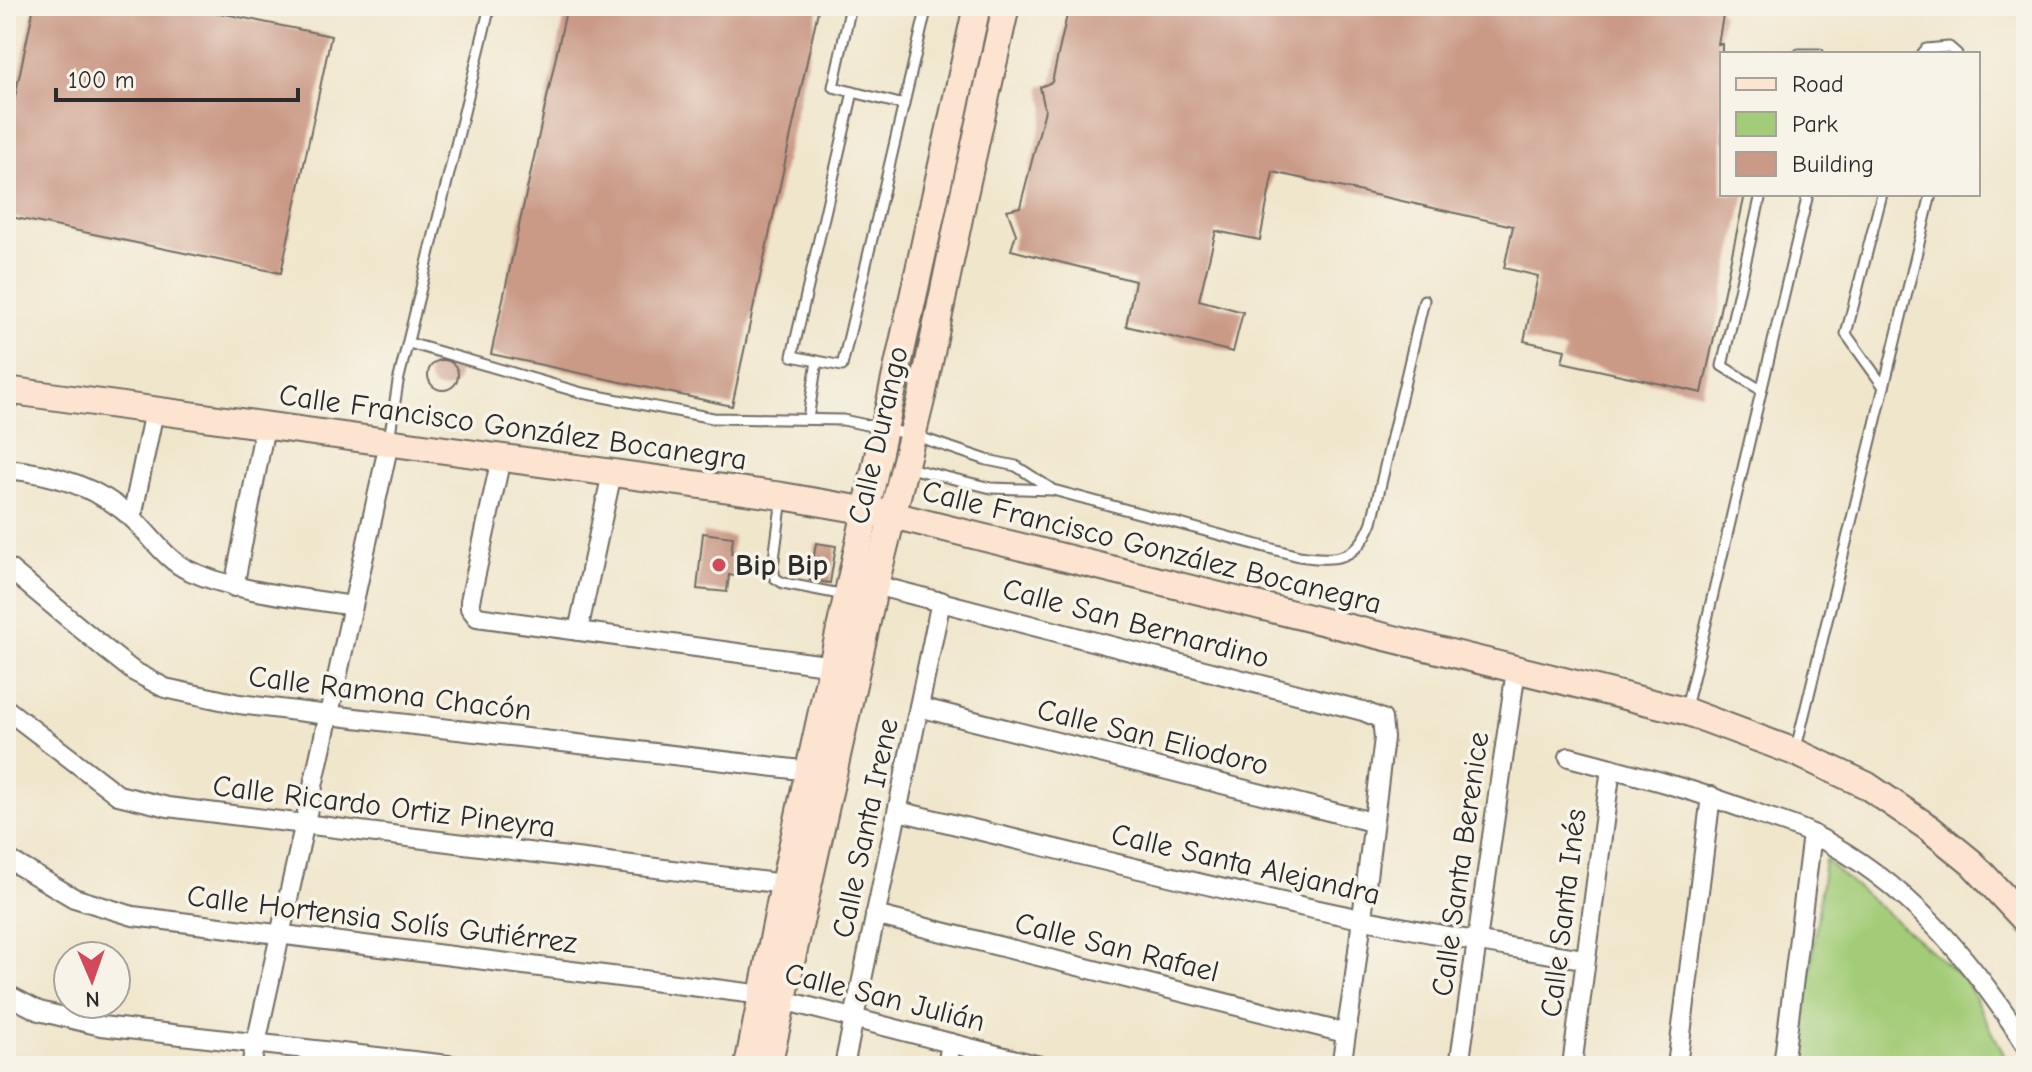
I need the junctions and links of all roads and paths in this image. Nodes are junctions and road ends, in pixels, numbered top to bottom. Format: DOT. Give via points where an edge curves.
graph roads {
  1 [pos="490,6"];
  2 [pos="851,6"];
  3 [pos="927,6"];
  4 [pos="977,6"];
  5 [pos="1006,6"];
  6 [pos="1924,52"];
  7 [pos="1955,52"];
  8 [pos="853,92"];
  9 [pos="904,105"];
  10 [pos="1761,196"];
  11 [pos="1808,196"];
  12 [pos="1881,196"];
  13 [pos="1931,196"];
  14 [pos="1424,300"];
  15 [pos="409,343"];
  16 [pos="817,361"];
  17 [pos="1884,387"];
  18 [pos="6,390"];
  19 [pos="1761,390"];
  20 [pos="154,411"];
  21 [pos="808,419"];
  22 [pos="265,426"];
  23 [pos="884,430"];
  24 [pos="913,435"];
  25 [pos="389,443"];
  26 [pos="501,458"];
  27 [pos="878,460"];
  28 [pos="905,467"];
  29 [pos="6,469"];
  30 [pos="612,473"];
  31 [pos="1053,490"];
  32 [pos="782,496"];
  33 [pos="879,513"];
  34 [pos="132,517"];
  35 [pos="6,566"];
  36 [pos="875,585"];
  37 [pos="234,587"];
  38 [pos="848,595"];
  39 [pos="941,601"];
  40 [pos="353,606"];
  41 [pos="578,631"];
  42 [pos="833,666"];
  43 [pos="1516,670"];
  44 [pos="919,707"];
  45 [pos="6,709"];
  46 [pos="1685,711"];
  47 [pos="329,715"];
  48 [pos="1795,752"];
  49 [pos="1569,757"];
  50 [pos="1611,768"];
  51 [pos="810,771"];
  52 [pos="1711,796"];
  53 [pos="898,811"];
  54 [pos="1372,822"];
  55 [pos="304,825"];
  56 [pos="1812,834"];
  57 [pos="6,858"];
  58 [pos="784,884"];
  59 [pos="875,915"];
  60 [pos="1362,921"];
  61 [pos="2026,921"];
  62 [pos="281,933"];
  63 [pos="1476,943"];
  64 [pos="1584,959"];
  65 [pos="6,994"];
  66 [pos="773,997"];
  67 [pos="854,1017"];
  68 [pos="1345,1033"];
  69 [pos="256,1043"];
  70 [pos="951,1043"];
  71 [pos="2026,1045"];
  72 [pos="251,1066"];
  73 [pos="457,1066"];
  74 [pos="748,1066"];
  75 [pos="768,1066"];
  76 [pos="844,1066"];
  77 [pos="947,1066"];
  78 [pos="1040,1066"];
  79 [pos="1341,1066"];
  80 [pos="1459,1066"];
  81 [pos="1572,1066"];
  82 [pos="1677,1066"];
  83 [pos="1783,1066"];
  1 -- 15 [label="lane"];
  2 -- 8 [label="lane" via="833,87"];
  3 -- 9 [label="lane"];
  4 -- 23 [label="main road, Calle Durango"];
  5 -- 24 [label="main road, Calle Durango"];
  6 -- 7 [label="lane" via="1949,47"];
  8 -- 9 [label="lane"];
  8 -- 16 [label="lane" via="792,356"];
  9 -- 16 [label="lane" via="842,366"];
  10 -- 19 [label="lane" via="1722,366"];
  11 -- 19 [label="lane"];
  12 -- 17 [label="lane" via="1846,334"];
  13 -- 17 [label="lane"];
  14 -- 31 [label="lane" via="1372,522 1345,557 1299,556"];
  15 -- 21 [label="lane" via="638,404 713,418"];
  15 -- 25 [label="lane"];
  16 -- 21 [label="lane"];
  17 -- 48 [label="lane"];
  18 -- 20 [label="main road, Calle Francisco González Bocanegra"];
  19 -- 46 [label="lane"];
  20 -- 22 [label="main road, Calle Francisco González Bocanegra"];
  20 -- 34 [label="street"];
  21 -- 23 [label="lane" via="843,420"];
  22 -- 25 [label="main road, Calle Francisco González Bocanegra"];
  22 -- 37 [label="street"];
  23 -- 24 [label="lane"];
  23 -- 27 [label="main road, Calle Durango"];
  24 -- 28 [label="main road, Calle Durango"];
  24 -- 31 [label="lane" via="1016,466"];
  25 -- 26 [label="main road, Calle Francisco González Bocanegra"];
  25 -- 40 [label="street"];
  26 -- 30 [label="main road, Calle Francisco González Bocanegra"];
  26 -- 41 [label="street" via="470,601 472,614"];
  27 -- 28 [label="lane"];
  27 -- 33 [label="main road, Calle Durango"];
  28 -- 31 [label="lane" via="991,488"];
  28 -- 33 [label="main road, Calle Durango"];
  29 -- 34 [label="street" via="76,482"];
  30 -- 32 [label="main road, Calle Francisco González Bocanegra"];
  30 -- 41 [label="street"];
  32 -- 33 [label="main road, Calle Francisco González Bocanegra"];
  32 -- 38 [label="lane" via="775,578"];
  33 -- 36 [label="main road, Calle Durango"];
  33 -- 38 [label="main road, Calle Durango"];
  33 -- 43 [label="main road, Calle Francisco González Bocanegra"];
  34 -- 37 [label="street" via="187,570"];
  35 -- 47 [label="street, Calle Ramona Chacón" via="133,671 165,688"];
  36 -- 39 [label="street, Calle San Bernardino"];
  36 -- 66 [label="main road, Calle Durango"];
  37 -- 40 [label="street"];
  38 -- 42 [label="main road, Calle Durango"];
  39 -- 44 [label="street, Calle Santa Irene"];
  39 -- 54 [label="street, Calle San Bernardino" via="1382,719"];
  40 -- 47 [label="street"];
  41 -- 42 [label="street"];
  42 -- 51 [label="main road, Calle Durango"];
  43 -- 46 [label="main road, Calle Francisco González Bocanegra"];
  43 -- 63 [label="street, Calle Santa Berenice"];
  44 -- 53 [label="street, Calle Santa Irene"];
  44 -- 54 [label="street, Calle San Eliodoro"];
  45 -- 55 [label="street, Calle Ricardo Ortiz Pineyra" via="118,795"];
  46 -- 48 [label="main road, Calle Francisco González Bocanegra"];
  47 -- 51 [label="street, Calle Ramona Chacón"];
  47 -- 55 [label="street"];
  48 -- 61 [label="main road, Calle Francisco González Bocanegra" via="1866,785 1929,828 1972,863"];
  49 -- 50 [label="street"];
  50 -- 52 [label="street"];
  50 -- 64 [label="street, Calle Santa Inés"];
  51 -- 58 [label="main road, Calle Durango"];
  52 -- 56 [label="street"];
  52 -- 82 [label="street"];
  53 -- 59 [label="street, Calle Santa Irene"];
  53 -- 60 [label="street, Calle Santa Alejandra"];
  54 -- 60 [label="street"];
  55 -- 58 [label="street, Calle Ricardo Ortiz Pineyra"];
  55 -- 62 [label="street"];
  56 -- 71 [label="street" via="1870,870 1926,915 1973,966"];
  56 -- 83 [label="street"];
  57 -- 62 [label="street, Calle Hortensia Solís Gutiérrez" via="74,898 133,916"];
  58 -- 66 [label="main road, Calle Durango"];
  59 -- 67 [label="street, Calle Santa Irene"];
  59 -- 68 [label="street, Calle San Rafael"];
  60 -- 63 [label="street, Calle Santa Alejandra"];
  60 -- 68 [label="street"];
  62 -- 66 [label="street, Calle Hortensia Solís Gutiérrez"];
  62 -- 69 [label="street"];
  63 -- 64 [label="street, Calle Santa Alejandra"];
  63 -- 80 [label="street, Calle Santa Berenice"];
  64 -- 81 [label="street, Calle Santa Inés"];
  65 -- 69 [label="street" via="39,1011 101,1026"];
  66 -- 67 [label="street, Calle San Julián"];
  66 -- 74 [label="main road, Calle Durango"];
  66 -- 75 [label="main road, Calle Durango"];
  67 -- 70 [label="street, Calle San Julián"];
  67 -- 76 [label="street, Calle Santa Irene"];
  68 -- 79 [label="street"];
  69 -- 72 [label="street"];
  69 -- 73 [label="street"];
  70 -- 77 [label="street"];
  70 -- 78 [label="street, Calle San Julián"];
}
